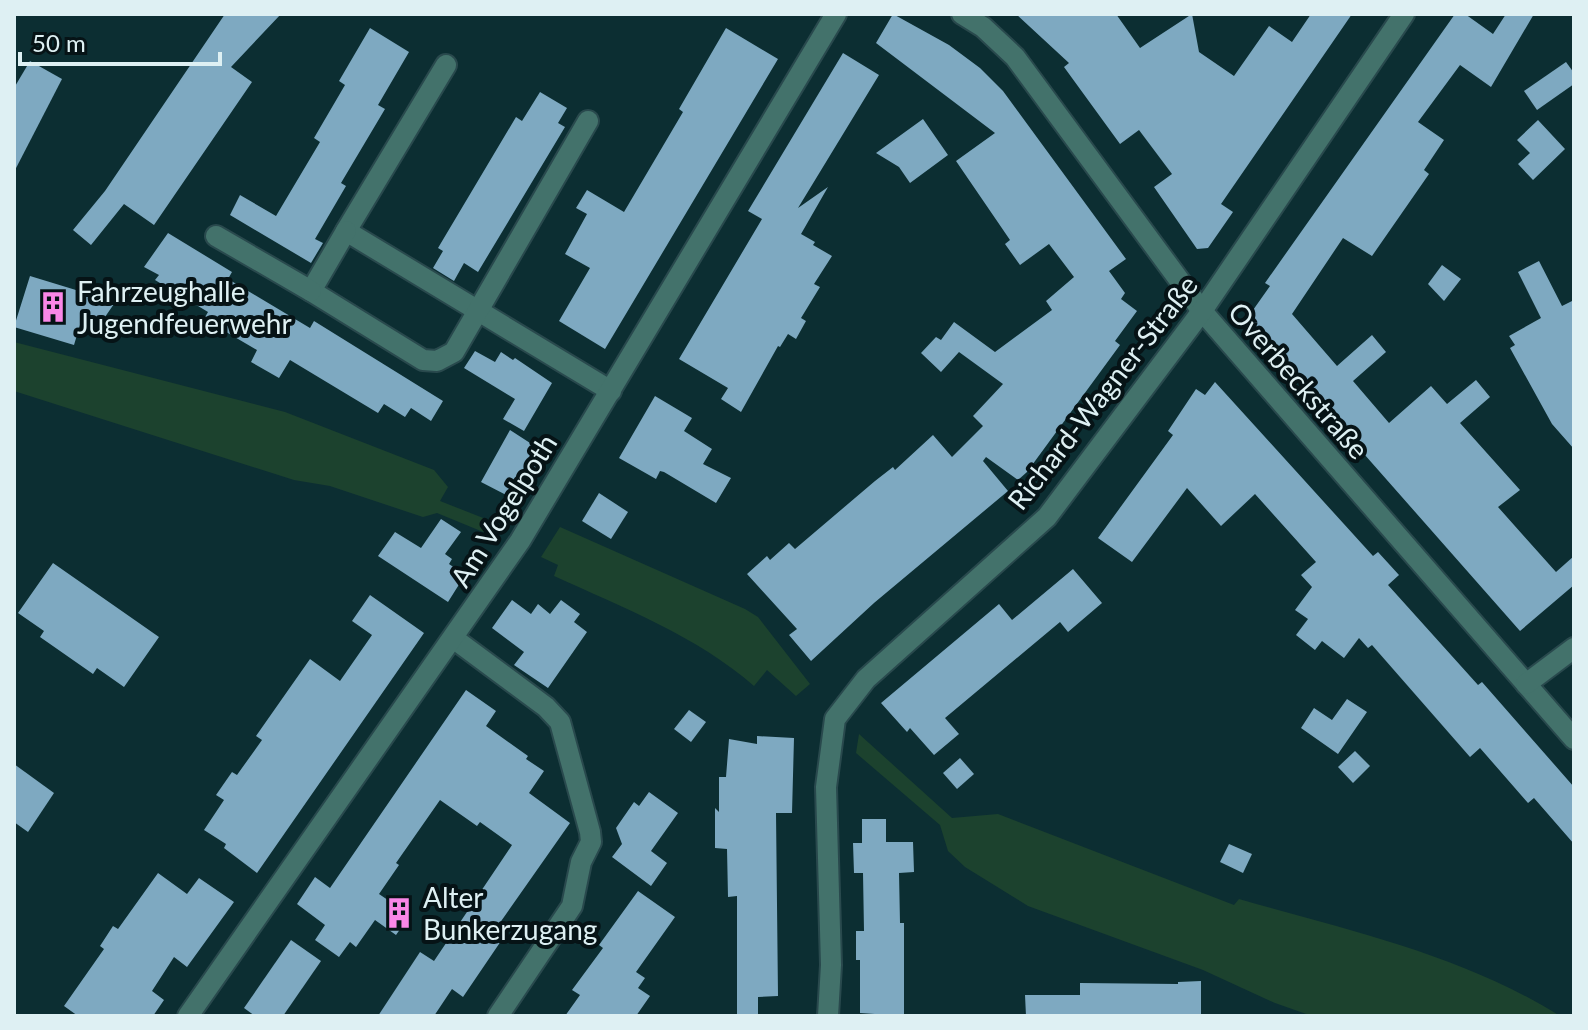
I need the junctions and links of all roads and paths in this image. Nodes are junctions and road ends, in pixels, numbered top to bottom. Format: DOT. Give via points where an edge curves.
graph roads {
  1 [pos="836,14"];
  2 [pos="962,14"];
  3 [pos="1404,14"];
  4 [pos="446,65"];
  5 [pos="588,121"];
  6 [pos="346,231"];
  7 [pos="216,236"];
  8 [pos="311,291"];
  9 [pos="479,311"];
  10 [pos="1202,311"];
  11 [pos="611,391"];
  12 [pos="453,638"];
  13 [pos="1574,648"];
  14 [pos="1526,684"];
  15 [pos="1574,739"];
  16 [pos="188,1016"];
  17 [pos="498,1016"];
  18 [pos="828,1016"];
  1 -- 11 [label="street, Am Vogelpoth"];
  2 -- 10 [label="street, Overbeckstraße" via="1015,57"];
  3 -- 10 [label="street, Richard-Wagner-Straße"];
  4 -- 6 [label="street"];
  5 -- 9 [label="street"];
  6 -- 8 [label="street"];
  6 -- 9 [label="street"];
  7 -- 8 [label="street"];
  8 -- 9 [label="street" via="429,361 454,352"];
  9 -- 11 [label="street"];
  10 -- 14 [label="street, Overbeckstraße"];
  10 -- 18 [label="street, Richard-Wagner-Straße" via="1047,517 866,679 835,719 826,787"];
  11 -- 12 [label="street, Am Vogelpoth" via="520,541"];
  12 -- 16 [label="street, Am Vogelpoth"];
  12 -- 17 [label="street" via="560,722 590,832 572,906"];
  13 -- 14 [label="street"];
  14 -- 15 [label="street, Overbeckstraße"];
}
